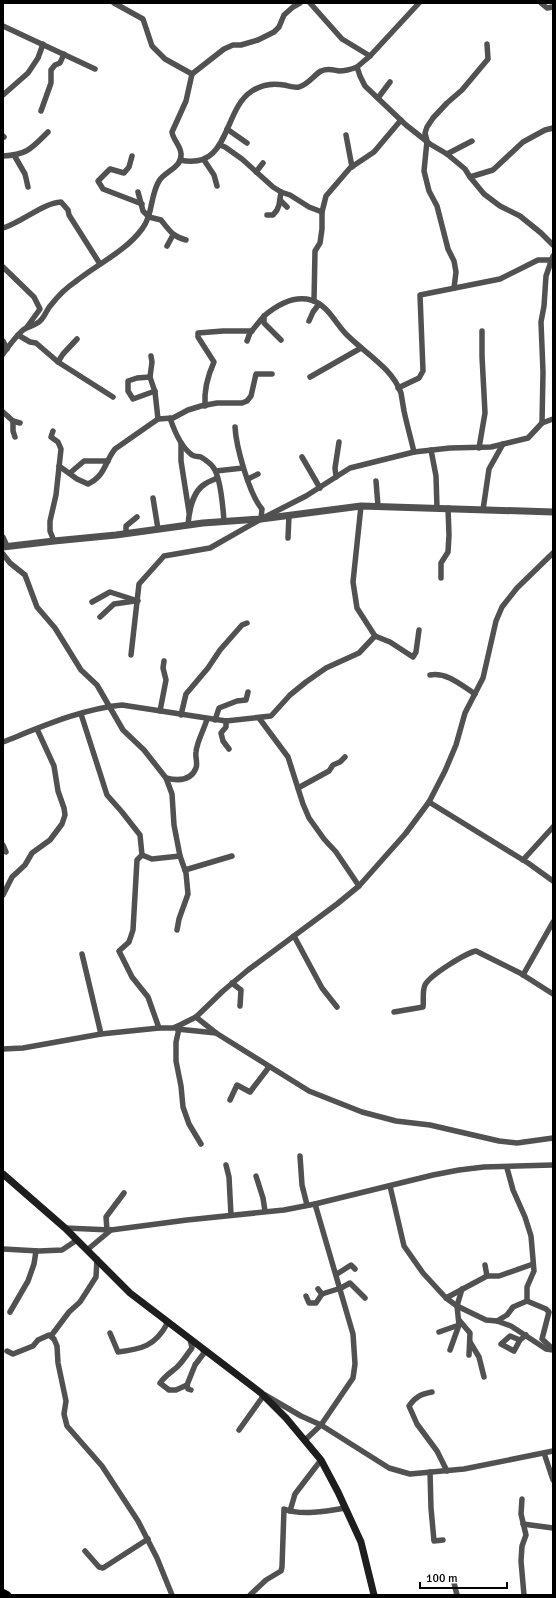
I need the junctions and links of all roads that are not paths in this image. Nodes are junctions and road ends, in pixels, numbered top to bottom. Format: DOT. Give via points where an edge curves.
graph roads {
  1 [pos="114,3"];
  2 [pos="300,3"];
  3 [pos="310,3"];
  4 [pos="419,3"];
  5 [pos="541,3"];
  6 [pos="553,7"];
  7 [pos="3,26"];
  8 [pos="43,44"];
  9 [pos="487,44"];
  10 [pos="64,54"];
  11 [pos="370,56"];
  12 [pos="357,67"];
  13 [pos="95,69"];
  14 [pos="192,74"];
  15 [pos="390,82"];
  16 [pos="3,94"];
  17 [pos="378,98"];
  18 [pos="41,111"];
  19 [pos="401,120"];
  20 [pos="553,128"];
  21 [pos="228,129"];
  22 [pos="48,132"];
  23 [pos="346,135"];
  24 [pos="427,141"];
  25 [pos="472,141"];
  26 [pos="246,143"];
  27 [pos="220,145"];
  28 [pos="447,154"];
  29 [pos="14,155"];
  30 [pos="3,156"];
  31 [pos="132,156"];
  32 [pos="180,160"];
  33 [pos="204,160"];
  34 [pos="263,163"];
  35 [pos="352,167"];
  36 [pos="256,172"];
  37 [pos="470,178"];
  38 [pos="217,186"];
  39 [pos="28,188"];
  40 [pos="138,192"];
  41 [pos="281,192"];
  42 [pos="280,200"];
  43 [pos="142,204"];
  44 [pos="287,207"];
  45 [pos="322,212"];
  46 [pos="267,215"];
  47 [pos="149,217"];
  48 [pos="3,228"];
  49 [pos="173,234"];
  50 [pos="186,240"];
  51 [pos="553,245"];
  52 [pos="167,246"];
  53 [pos="552,258"];
  54 [pos="100,264"];
  55 [pos="3,267"];
  56 [pos="454,288"];
  57 [pos="317,302"];
  58 [pos="264,316"];
  59 [pos="309,321"];
  60 [pos="27,327"];
  61 [pos="482,331"];
  62 [pos="252,332"];
  63 [pos="18,335"];
  64 [pos="77,338"];
  65 [pos="281,340"];
  66 [pos="3,341"];
  67 [pos="247,341"];
  68 [pos="361,348"];
  69 [pos="5,351"];
  70 [pos="152,356"];
  71 [pos="58,362"];
  72 [pos="272,374"];
  73 [pos="150,377"];
  74 [pos="310,377"];
  75 [pos="398,388"];
  76 [pos="155,391"];
  77 [pos="113,398"];
  78 [pos="205,406"];
  79 [pos="3,412"];
  80 [pos="170,418"];
  81 [pos="158,419"];
  82 [pos="553,419"];
  83 [pos="13,421"];
  84 [pos="20,423"];
  85 [pos="542,423"];
  86 [pos="235,427"];
  87 [pos="53,431"];
  88 [pos="15,437"];
  89 [pos="181,442"];
  90 [pos="339,442"];
  91 [pos="503,444"];
  92 [pos="479,448"];
  93 [pos="431,450"];
  94 [pos="414,452"];
  95 [pos="302,457"];
  96 [pos="108,461"];
  97 [pos="60,466"];
  98 [pos="243,468"];
  99 [pos="216,471"];
  100 [pos="70,473"];
  101 [pos="258,474"];
  102 [pos="336,477"];
  103 [pos="217,478"];
  104 [pos="248,479"];
  105 [pos="376,482"];
  106 [pos="320,488"];
  107 [pos="153,498"];
  108 [pos="361,506"];
  109 [pos="378,506"];
  110 [pos="437,508"];
  111 [pos="448,508"];
  112 [pos="483,510"];
  113 [pos="189,512"];
  114 [pos="553,512"];
  115 [pos="289,515"];
  116 [pos="137,517"];
  117 [pos="261,519"];
  118 [pos="224,521"];
  119 [pos="188,525"];
  120 [pos="158,529"];
  121 [pos="126,534"];
  122 [pos="3,536"];
  123 [pos="288,538"];
  124 [pos="54,541"];
  125 [pos="5,547"];
  126 [pos="553,553"];
  127 [pos="3,554"];
  128 [pos="548,558"];
  129 [pos="553,563"];
  130 [pos="441,578"];
  131 [pos="138,601"];
  132 [pos="92,602"];
  133 [pos="100,617"];
  134 [pos="247,623"];
  135 [pos="419,630"];
  136 [pos="375,636"];
  137 [pos="131,655"];
  138 [pos="164,661"];
  139 [pos="430,674"];
  140 [pos="248,692"];
  141 [pos="475,694"];
  142 [pos="108,706"];
  143 [pos="160,711"];
  144 [pos="81,714"];
  145 [pos="181,715"];
  146 [pos="259,718"];
  147 [pos="207,719"];
  148 [pos="215,720"];
  149 [pos="226,721"];
  150 [pos="37,729"];
  151 [pos="3,742"];
  152 [pos="229,749"];
  153 [pos="345,757"];
  154 [pos="166,778"];
  155 [pos="298,788"];
  156 [pos="429,802"];
  157 [pos="553,827"];
  158 [pos="3,845"];
  159 [pos="6,852"];
  160 [pos="142,855"];
  161 [pos="180,856"];
  162 [pos="232,856"];
  163 [pos="523,860"];
  164 [pos="185,870"];
  165 [pos="553,881"];
  166 [pos="358,886"];
  167 [pos="3,895"];
  168 [pos="553,922"];
  169 [pos="177,930"];
  170 [pos="294,936"];
  171 [pos="82,954"];
  172 [pos="523,975"];
  173 [pos="232,983"];
  174 [pos="553,994"];
  175 [pos="240,1006"];
  176 [pos="337,1007"];
  177 [pos="394,1012"];
  178 [pos="196,1017"];
  179 [pos="160,1028"];
  180 [pos="176,1029"];
  181 [pos="216,1033"];
  182 [pos="101,1034"];
  183 [pos="3,1049"];
  184 [pos="270,1066"];
  185 [pos="230,1100"];
  186 [pos="553,1138"];
  187 [pos="201,1144"];
  188 [pos="300,1156"];
  189 [pos="226,1165"];
  190 [pos="553,1165"];
  191 [pos="507,1168"];
  192 [pos="3,1174"];
  193 [pos="256,1176"];
  194 [pos="390,1186"];
  195 [pos="124,1193"];
  196 [pos="316,1204"];
  197 [pos="307,1205"];
  198 [pos="265,1211"];
  199 [pos="231,1215"];
  200 [pos="65,1228"];
  201 [pos="109,1230"];
  202 [pos="77,1240"];
  203 [pos="3,1249"];
  204 [pos="86,1250"];
  205 [pos="36,1251"];
  206 [pos="97,1259"];
  207 [pos="533,1264"];
  208 [pos="485,1265"];
  209 [pos="355,1269"];
  210 [pos="337,1274"];
  211 [pos="487,1276"];
  212 [pos="341,1288"];
  213 [pos="462,1289"];
  214 [pos="306,1296"];
  215 [pos="364,1298"];
  216 [pos="446,1298"];
  217 [pos="527,1301"];
  218 [pos="457,1306"];
  219 [pos="551,1310"];
  220 [pos="10,1312"];
  221 [pos="165,1319"];
  222 [pos="497,1321"];
  223 [pos="459,1322"];
  224 [pos="439,1332"];
  225 [pos="110,1333"];
  226 [pos="526,1334"];
  227 [pos="51,1336"];
  228 [pos="190,1338"];
  229 [pos="520,1340"];
  230 [pos="470,1342"];
  231 [pos="202,1348"];
  232 [pos="450,1350"];
  233 [pos="553,1350"];
  234 [pos="7,1351"];
  235 [pos="469,1355"];
  236 [pos="484,1377"];
  237 [pos="187,1385"];
  238 [pos="191,1390"];
  239 [pos="432,1392"];
  240 [pos="263,1394"];
  241 [pos="321,1425"];
  242 [pos="239,1430"];
  243 [pos="305,1440"];
  244 [pos="553,1451"];
  245 [pos="544,1453"];
  246 [pos="321,1460"];
  247 [pos="447,1471"];
  248 [pos="430,1472"];
  249 [pos="553,1480"];
  250 [pos="522,1499"];
  251 [pos="345,1508"];
  252 [pos="290,1511"];
  253 [pos="523,1524"];
  254 [pos="553,1528"];
  255 [pos="148,1539"];
  256 [pos="443,1540"];
  257 [pos="85,1551"];
  258 [pos="454,1583"];
  259 [pos="3,1593"];
  260 [pos="7,1595"];
  261 [pos="172,1595"];
  262 [pos="250,1595"];
  263 [pos="374,1595"];
  264 [pos="457,1595"];
  265 [pos="524,1595"];
  1 -- 14 [label="street" via="143,20 152,46 165,59"];
  2 -- 14 [label="street" via="284,15 274,32 258,40 228,47"];
  3 -- 11 [label="street" via="342,40"];
  4 -- 11 [label="street"];
  5 -- 6 [label="street" via="547,8"];
  7 -- 8 [label="street"];
  8 -- 10 [label="street"];
  8 -- 16 [label="street" via="28,73"];
  9 -- 24 [label="street" via="488,59 462,90 433,118 425,133"];
  10 -- 13 [label="street"];
  10 -- 18 [label="street" via="60,63 51,70 51,83"];
  11 -- 12 [label="street"];
  12 -- 17 [label="street" via="365,86"];
  12 -- 21 [label="street" via="340,71 322,71 301,87 274,84 252,90 239,103"];
  14 -- 32 [label="street" via="186,101 172,132 180,148"];
  15 -- 17 [label="street"];
  17 -- 19 [label="street"];
  19 -- 24 [label="street"];
  19 -- 35 [label="street" via="374,152"];
  20 -- 37 [label="street" via="523,142 493,170"];
  21 -- 26 [label="street"];
  21 -- 27 [label="street"];
  22 -- 29 [label="street" via="29,150"];
  23 -- 35 [label="street"];
  24 -- 28 [label="street"];
  24 -- 56 [label="street" via="424,171 437,206 448,249 454,260"];
  25 -- 28 [label="street"];
  27 -- 33 [label="street"];
  27 -- 36 [label="street"];
  28 -- 37 [label="street"];
  29 -- 30 [label="street"];
  29 -- 39 [label="street" via="25,174"];
  31 -- 43 [label="street" via="124,173 110,169 98,181 103,189"];
  32 -- 33 [label="street"];
  32 -- 47 [label="street" via="176,167 159,181"];
  33 -- 38 [label="street" via="214,175"];
  34 -- 36 [label="street"];
  35 -- 45 [label="street" via="330,190"];
  36 -- 41 [label="street"];
  37 -- 51 [label="street" via="484,194 520,216"];
  40 -- 43 [label="street"];
  41 -- 42 [label="street"];
  41 -- 45 [label="street"];
  42 -- 44 [label="street"];
  42 -- 46 [label="street" via="273,215"];
  43 -- 47 [label="street"];
  45 -- 57 [label="street" via="320,242 315,251 314,264"];
  47 -- 49 [label="street" via="162,220"];
  47 -- 54 [label="street" via="136,237"];
  48 -- 54 [label="street" via="55,202 61,202"];
  49 -- 50 [label="street"];
  49 -- 52 [label="street"];
  53 -- 56 [label="street" via="538,260 500,279"];
  53 -- 85 [label="street" via="546,276 540,328 543,372"];
  54 -- 60 [label="street" via="64,291 42,319"];
  55 -- 60 [label="street" via="34,297 40,309"];
  56 -- 75 [label="street" via="420,295 423,371 419,378"];
  57 -- 58 [label="street" via="302,298 290,299"];
  57 -- 59 [label="street"];
  57 -- 68 [label="street"];
  58 -- 62 [label="street"];
  58 -- 65 [label="street" via="264,323"];
  60 -- 63 [label="street"];
  61 -- 92 [label="street" via="485,413"];
  62 -- 67 [label="street"];
  62 -- 78 [label="street" via="198,333 214,362 208,377"];
  63 -- 69 [label="street"];
  63 -- 71 [label="street" via="36,343"];
  64 -- 71 [label="street"];
  66 -- 69 [label="street"];
  68 -- 74 [label="street"];
  68 -- 75 [label="street" via="384,368"];
  70 -- 73 [label="street"];
  71 -- 77 [label="street"];
  72 -- 78 [label="street" via="256,374 251,396 247,401"];
  73 -- 76 [label="street"];
  73 -- 76 [label="street" via="128,381 128,391 133,399"];
  75 -- 94 [label="street"];
  76 -- 81 [label="street"];
  78 -- 80 [label="street"];
  79 -- 83 [label="street"];
  80 -- 81 [label="street"];
  80 -- 89 [label="street"];
  81 -- 96 [label="street" via="115,449"];
  82 -- 85 [label="street"];
  83 -- 84 [label="street"];
  83 -- 88 [label="street" via="12,431"];
  85 -- 91 [label="street" via="528,438"];
  86 -- 98 [label="street"];
  87 -- 97 [label="street" via="51,437 58,442 61,449"];
  89 -- 99 [label="street" via="193,456 202,458"];
  89 -- 113 [label="street" via="181,461"];
  90 -- 102 [label="street"];
  91 -- 92 [label="street"];
  91 -- 112 [label="street" via="489,470"];
  92 -- 93 [label="street"];
  93 -- 94 [label="street"];
  93 -- 110 [label="street" via="436,476"];
  94 -- 102 [label="street" via="350,468"];
  95 -- 106 [label="street"];
  96 -- 100 [label="street" via="84,461"];
  96 -- 100 [label="street" via="98,479 88,484"];
  97 -- 100 [label="street"];
  97 -- 124 [label="street" via="50,521"];
  98 -- 99 [label="street"];
  98 -- 104 [label="street"];
  99 -- 103 [label="street"];
  101 -- 104 [label="street"];
  102 -- 106 [label="street"];
  103 -- 113 [label="street" via="204,484"];
  103 -- 118 [label="street"];
  104 -- 117 [label="street" via="253,496 262,509"];
  105 -- 109 [label="street"];
  106 -- 117 [label="street"];
  107 -- 120 [label="street"];
  108 -- 109 [label="street"];
  108 -- 115 [label="street"];
  108 -- 136 [label="street" via="354,590 357,608"];
  109 -- 110 [label="street"];
  110 -- 111 [label="street"];
  111 -- 112 [label="street"];
  111 -- 130 [label="street" via="448,552 441,563"];
  112 -- 114 [label="street"];
  113 -- 119 [label="street"];
  115 -- 117 [label="street"];
  115 -- 123 [label="street"];
  116 -- 121 [label="street" via="126,526"];
  117 -- 118 [label="street"];
  117 -- 131 [label="street" via="210,548 164,556 140,584"];
  118 -- 119 [label="street"];
  119 -- 120 [label="street"];
  120 -- 121 [label="street"];
  121 -- 124 [label="street"];
  122 -- 125 [label="street"];
  124 -- 125 [label="street"];
  126 -- 128 [label="street"];
  127 -- 142 [label="street" via="25,575 37,608 55,628 81,670 97,685"];
  128 -- 129 [label="street"];
  128 -- 141 [label="street" via="517,588 502,608 496,621 483,678"];
  131 -- 132 [label="street" via="110,592"];
  131 -- 133 [label="street" via="114,604"];
  131 -- 137 [label="street"];
  134 -- 145 [label="street" via="242,625 220,650 186,694"];
  135 -- 136 [label="street" via="413,657 390,642"];
  136 -- 146 [label="street" via="359,653 326,668 306,682 271,716"];
  138 -- 143 [label="street" via="166,680"];
  139 -- 141 [label="street" via="458,682"];
  140 -- 148 [label="street" via="246,700 219,708"];
  141 -- 156 [label="street" via="465,713 451,758"];
  142 -- 143 [label="street" via="122,705"];
  142 -- 144 [label="street"];
  142 -- 154 [label="street" via="123,730 144,750"];
  143 -- 145 [label="street"];
  144 -- 150 [label="street"];
  144 -- 160 [label="street" via="107,795 140,835"];
  145 -- 147 [label="street"];
  146 -- 149 [label="street"];
  146 -- 155 [label="street" via="288,757"];
  147 -- 148 [label="street"];
  147 -- 154 [label="street" via="196,752 197,767 193,773 178,781"];
  148 -- 149 [label="street"];
  149 -- 152 [label="street" via="226,727 221,733"];
  150 -- 151 [label="street"];
  150 -- 167 [label="street" via="54,766 65,815 62,824 50,840 32,853 25,865 12,878"];
  153 -- 155 [label="street" via="333,764 329,772"];
  154 -- 161 [label="street" via="172,794"];
  155 -- 166 [label="street" via="309,818 336,852"];
  156 -- 163 [label="street"];
  156 -- 166 [label="street" via="406,833"];
  157 -- 163 [label="street"];
  158 -- 159 [label="street"];
  160 -- 161 [label="street" via="152,859"];
  160 -- 179 [label="street" via="137,860 133,930 129,942 119,951 132,977 148,997"];
  161 -- 164 [label="street"];
  162 -- 164 [label="street"];
  163 -- 165 [label="street"];
  164 -- 169 [label="street" via="188,894"];
  166 -- 170 [label="street"];
  168 -- 172 [label="street"];
  170 -- 173 [label="street"];
  170 -- 176 [label="street" via="322,988"];
  171 -- 182 [label="street"];
  172 -- 174 [label="street"];
  172 -- 177 [label="street" via="476,951 468,952 430,979 424,989 423,1007"];
  173 -- 175 [label="street" via="241,990"];
  173 -- 178 [label="street"];
  178 -- 180 [label="street"];
  178 -- 181 [label="street"];
  179 -- 180 [label="street"];
  179 -- 182 [label="street"];
  180 -- 181 [label="street"];
  180 -- 187 [label="street" via="176,1061 183,1107 189,1124"];
  181 -- 184 [label="street"];
  182 -- 183 [label="street" via="23,1048"];
  184 -- 185 [label="street" via="250,1092 237,1085"];
  184 -- 186 [label="street" via="309,1091 362,1112 396,1121 430,1125 517,1143"];
  188 -- 197 [label="street" via="302,1185"];
  189 -- 199 [label="street"];
  190 -- 191 [label="street"];
  191 -- 194 [label="street" via="459,1170"];
  191 -- 207 [label="street" via="531,1236"];
  192 -- 200 [label="main road"];
  193 -- 198 [label="street"];
  194 -- 196 [label="street"];
  194 -- 216 [label="street" via="404,1246 423,1273"];
  195 -- 201 [label="street" via="106,1218"];
  196 -- 197 [label="street"];
  196 -- 210 [label="street"];
  197 -- 198 [label="street"];
  198 -- 199 [label="street"];
  199 -- 201 [label="street"];
  200 -- 201 [label="street"];
  200 -- 202 [label="main road"];
  201 -- 204 [label="street"];
  202 -- 204 [label="main road"];
  202 -- 205 [label="street" via="62,1250"];
  203 -- 205 [label="street"];
  204 -- 206 [label="main road"];
  205 -- 220 [label="street" via="28,1281"];
  206 -- 221 [label="main road" via="130,1293"];
  206 -- 227 [label="street" via="96,1278 80,1302"];
  207 -- 211 [label="street" via="499,1276"];
  207 -- 217 [label="street" via="534,1271 527,1287"];
  208 -- 211 [label="street"];
  209 -- 210 [label="street" via="351,1264"];
  210 -- 212 [label="street"];
  211 -- 213 [label="street"];
  212 -- 214 [label="street" via="320,1292 316,1303 310,1303"];
  212 -- 215 [label="street" via="350,1283"];
  212 -- 241 [label="street" via="353,1334 353,1378"];
  213 -- 216 [label="street"];
  213 -- 218 [label="street"];
  216 -- 218 [label="street"];
  217 -- 219 [label="street"];
  217 -- 222 [label="street" via="513,1307 507,1315"];
  218 -- 222 [label="street" via="486,1320"];
  218 -- 223 [label="street"];
  219 -- 233 [label="street" via="542,1340"];
  221 -- 225 [label="street" via="167,1324 162,1332 147,1346 136,1349 118,1352"];
  221 -- 228 [label="main road"];
  222 -- 226 [label="street"];
  223 -- 224 [label="street"];
  223 -- 230 [label="street" via="470,1333"];
  223 -- 232 [label="street"];
  226 -- 229 [label="street"];
  226 -- 233 [label="street" via="546,1349"];
  227 -- 234 [label="street" via="13,1354"];
  227 -- 255 [label="street" via="57,1346 66,1401 64,1414 67,1426 102,1466"];
  228 -- 231 [label="main road"];
  228 -- 237 [label="street" via="192,1348 181,1363 160,1383 169,1390"];
  230 -- 235 [label="street"];
  230 -- 236 [label="street" via="479,1357"];
  231 -- 237 [label="street" via="204,1353 195,1365"];
  231 -- 240 [label="main road"];
  237 -- 238 [label="street"];
  239 -- 247 [label="street" via="419,1395 409,1406 417,1424 430,1439"];
  240 -- 241 [label="street"];
  240 -- 242 [label="street"];
  240 -- 243 [label="main road"];
  241 -- 243 [label="street"];
  241 -- 248 [label="street" via="388,1468 410,1474"];
  243 -- 246 [label="main road"];
  244 -- 245 [label="street"];
  245 -- 247 [label="street"];
  245 -- 249 [label="street"];
  246 -- 251 [label="main road"];
  246 -- 252 [label="street" via="295,1494"];
  247 -- 248 [label="street"];
  248 -- 256 [label="street" via="434,1541"];
  250 -- 253 [label="street"];
  251 -- 252 [label="street" via="324,1512"];
  251 -- 263 [label="main road" via="361,1542"];
  252 -- 262 [label="street" via="284,1508 282,1567"];
  253 -- 254 [label="street"];
  253 -- 265 [label="street" via="526,1535 521,1561"];
  255 -- 257 [label="street" via="103,1568"];
  255 -- 261 [label="street"];
  258 -- 264 [label="street"];
  259 -- 260 [label="main road"];
}
